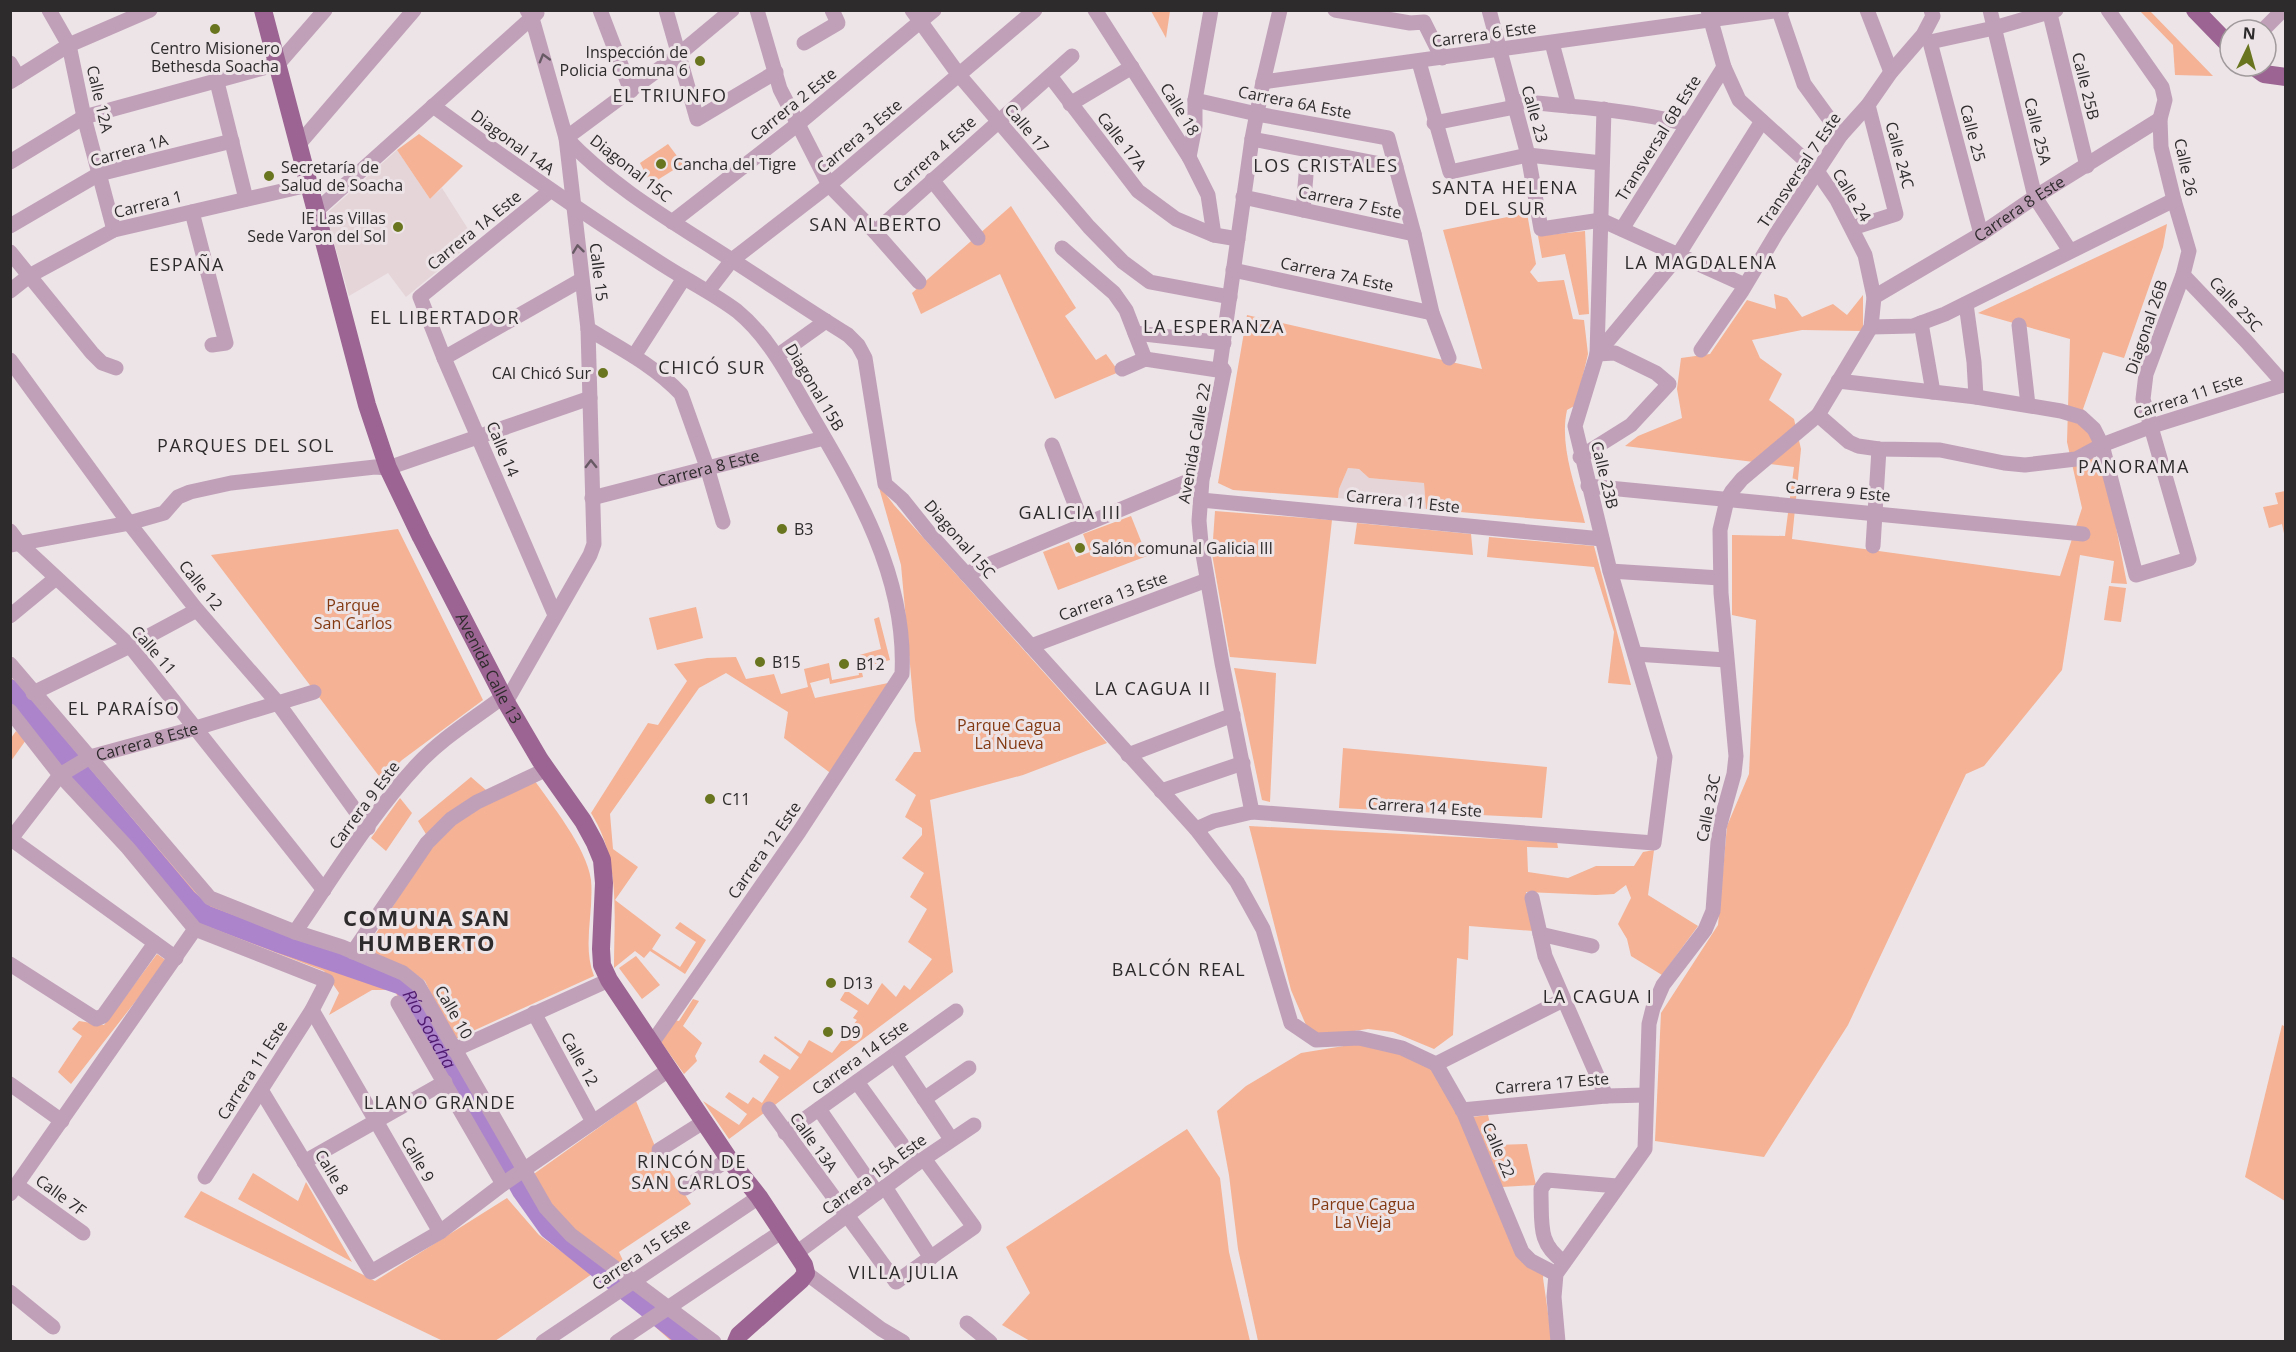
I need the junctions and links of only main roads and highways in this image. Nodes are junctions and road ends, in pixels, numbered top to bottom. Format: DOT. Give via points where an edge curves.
graph roads {
  1 [pos="263,10"];
  2 [pos="2195,10"];
  3 [pos="2218,34"];
  4 [pos="736,1341"];
  1 -- 4 [label="main road, Avenida Calle 13" via="367,405 388,468 506,702 583,821 603,860 602,965 729,1159 804,1265 806,1273 801,1280"];
  2 -- 3 [label="main road"];
}
